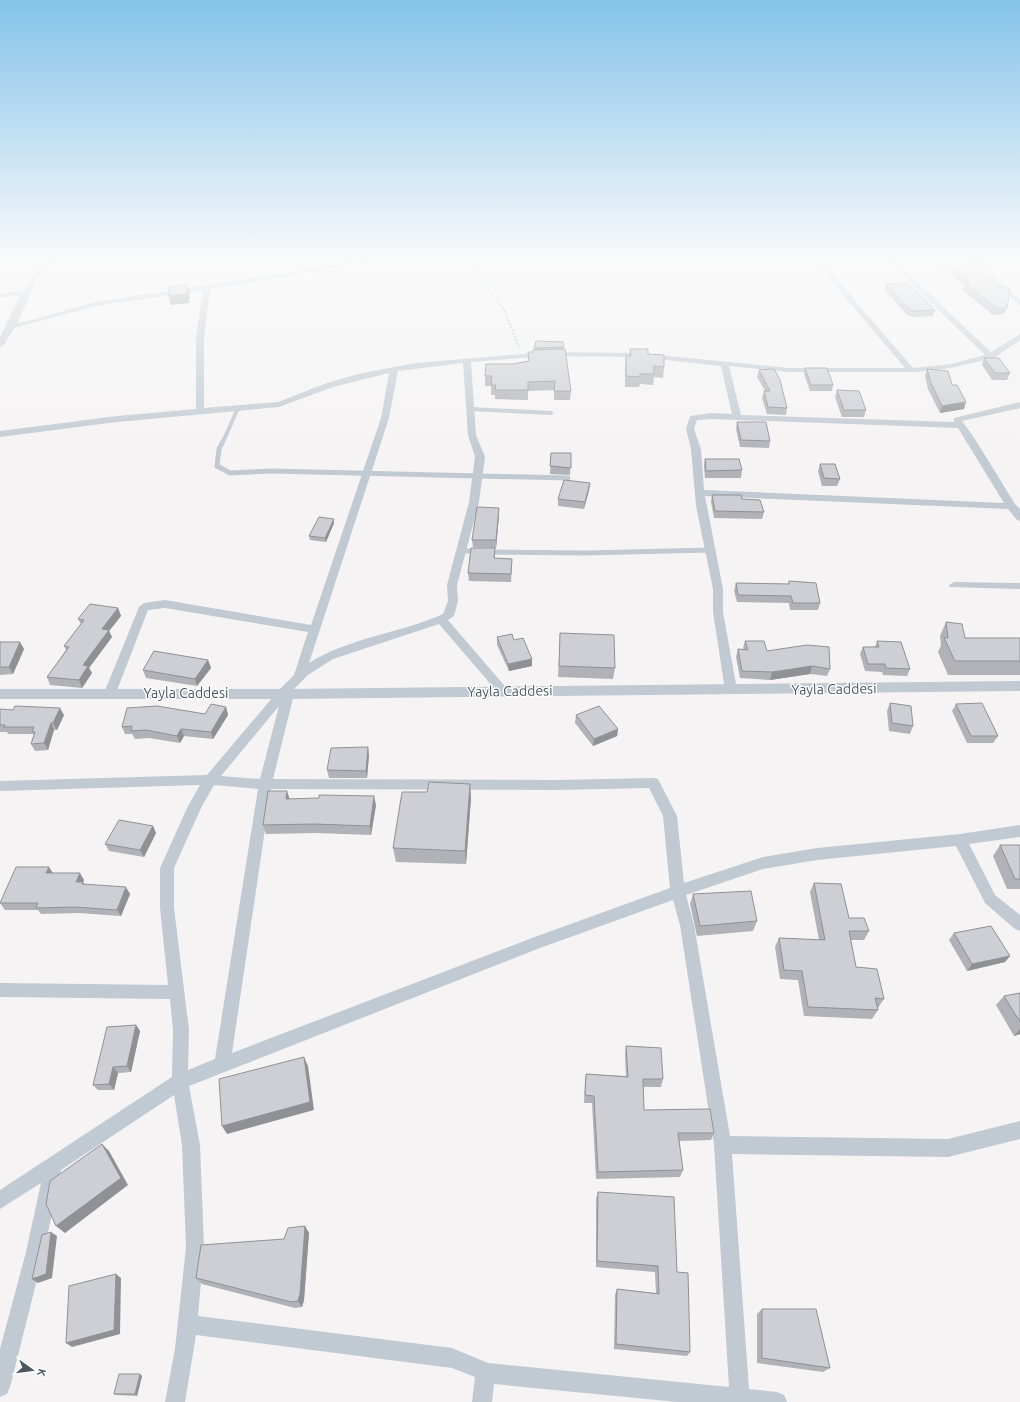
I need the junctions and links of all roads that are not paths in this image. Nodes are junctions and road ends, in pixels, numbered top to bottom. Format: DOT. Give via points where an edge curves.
graph roads {
  1 [pos="10,327"];
  2 [pos="201,327"];
  3 [pos="874,327"];
  4 [pos="961,327"];
  5 [pos="1020,336"];
  6 [pos="0,344"];
  7 [pos="991,356"];
  8 [pos="467,361"];
  9 [pos="725,365"];
  10 [pos="394,369"];
  11 [pos="911,370"];
  12 [pos="1020,405"];
  13 [pos="238,408"];
  14 [pos="470,409"];
  15 [pos="200,412"];
  16 [pos="551,413"];
  17 [pos="737,417"];
  18 [pos="960,425"];
  19 [pos="0,434"];
  20 [pos="366,475"];
  21 [pos="478,477"];
  22 [pos="568,478"];
  23 [pos="700,493"];
  24 [pos="1015,508"];
  25 [pos="1020,518"];
  26 [pos="710,550"];
  27 [pos="460,551"];
  28 [pos="954,585"];
  29 [pos="1020,586"];
  30 [pos="441,619"];
  31 [pos="315,629"];
  32 [pos="299,677"];
  33 [pos="1020,686"];
  34 [pos="731,690"];
  35 [pos="503,691"];
  36 [pos="110,693"];
  37 [pos="0,694"];
  38 [pos="285,694"];
  39 [pos="210,780"];
  40 [pos="265,784"];
  41 [pos="0,786"];
  42 [pos="1020,831"];
  43 [pos="960,840"];
  44 [pos="678,892"];
  45 [pos="1020,924"];
  46 [pos="0,990"];
  47 [pos="178,992"];
  48 [pos="222,1065"];
  49 [pos="180,1081"];
  50 [pos="1020,1130"];
  51 [pos="723,1145"];
  52 [pos="54,1163"];
  53 [pos="0,1200"];
  54 [pos="187,1324"];
  55 [pos="485,1372"];
  56 [pos="0,1387"];
  57 [pos="740,1398"];
  58 [pos="176,1402"];
  59 [pos="482,1402"];
  60 [pos="777,1402"];
  1 -- 6 [label="street" via="9,333"];
  2 -- 15 [label="street"];
  3 -- 11 [label="street"];
  4 -- 7 [label="street"];
  5 -- 7 [label="street"];
  7 -- 11 [label="street" via="951,366"];
  8 -- 9 [label="street" via="547,354 638,355"];
  8 -- 10 [label="street"];
  8 -- 14 [label="street"];
  9 -- 11 [label="street" via="789,370"];
  9 -- 17 [label="street"];
  10 -- 13 [label="street" via="330,385 279,404"];
  10 -- 20 [label="street" via="385,418"];
  12 -- 18 [label="street" via="957,420"];
  13 -- 15 [label="street"];
  13 -- 20 [label="lane" via="219,449 217,466 230,473"];
  14 -- 16 [label="lane"];
  14 -- 21 [label="street" via="472,434 480,457"];
  15 -- 19 [label="street" via="117,419"];
  17 -- 18 [label="street"];
  17 -- 23 [label="street" via="693,418 690,429 696,450"];
  18 -- 24 [label="street"];
  20 -- 21 [label="lane"];
  20 -- 31 [label="street"];
  21 -- 22 [label="lane"];
  21 -- 27 [label="street" via="474,502"];
  23 -- 24 [label="street"];
  23 -- 26 [label="street"];
  24 -- 25 [label="street"];
  26 -- 27 [label="lane" via="586,553"];
  26 -- 34 [label="street" via="718,589 718,612"];
  27 -- 30 [label="street" via="452,585 452,609 448,616"];
  28 -- 29 [label="street"];
  30 -- 32 [label="street" via="329,656"];
  30 -- 35 [label="street"];
  31 -- 32 [label="street"];
  31 -- 36 [label="street" via="164,604 144,607"];
  32 -- 38 [label="street"];
  33 -- 34 [label="street, Yayla Caddesi"];
  34 -- 35 [label="street, Yayla Caddesi"];
  35 -- 38 [label="street, Yayla Caddesi"];
  36 -- 37 [label="street, Yayla Caddesi"];
  36 -- 38 [label="street, Yayla Caddesi"];
  38 -- 39 [label="street"];
  38 -- 40 [label="street"];
  39 -- 40 [label="street"];
  39 -- 41 [label="street"];
  39 -- 47 [label="street" via="195,806 167,868 167,908"];
  40 -- 44 [label="street" via="653,783 670,816"];
  40 -- 48 [label="street"];
  42 -- 43 [label="street"];
  43 -- 44 [label="street" via="817,854 763,863"];
  43 -- 45 [label="street" via="990,899"];
  44 -- 48 [label="street" via="537,943"];
  44 -- 51 [label="street" via="687,925"];
  46 -- 47 [label="street"];
  47 -- 49 [label="street" via="182,1030"];
  48 -- 49 [label="street"];
  49 -- 52 [label="street"];
  49 -- 54 [label="street" via="191,1145 196,1247"];
  50 -- 51 [label="street" via="948,1148"];
  51 -- 57 [label="street"];
  52 -- 53 [label="street"];
  52 -- 56 [label="street" via="35,1252"];
  54 -- 55 [label="street" via="452,1358"];
  54 -- 58 [label="street"];
  55 -- 57 [label="street"];
  55 -- 59 [label="street"];
  57 -- 60 [label="street"];
}
